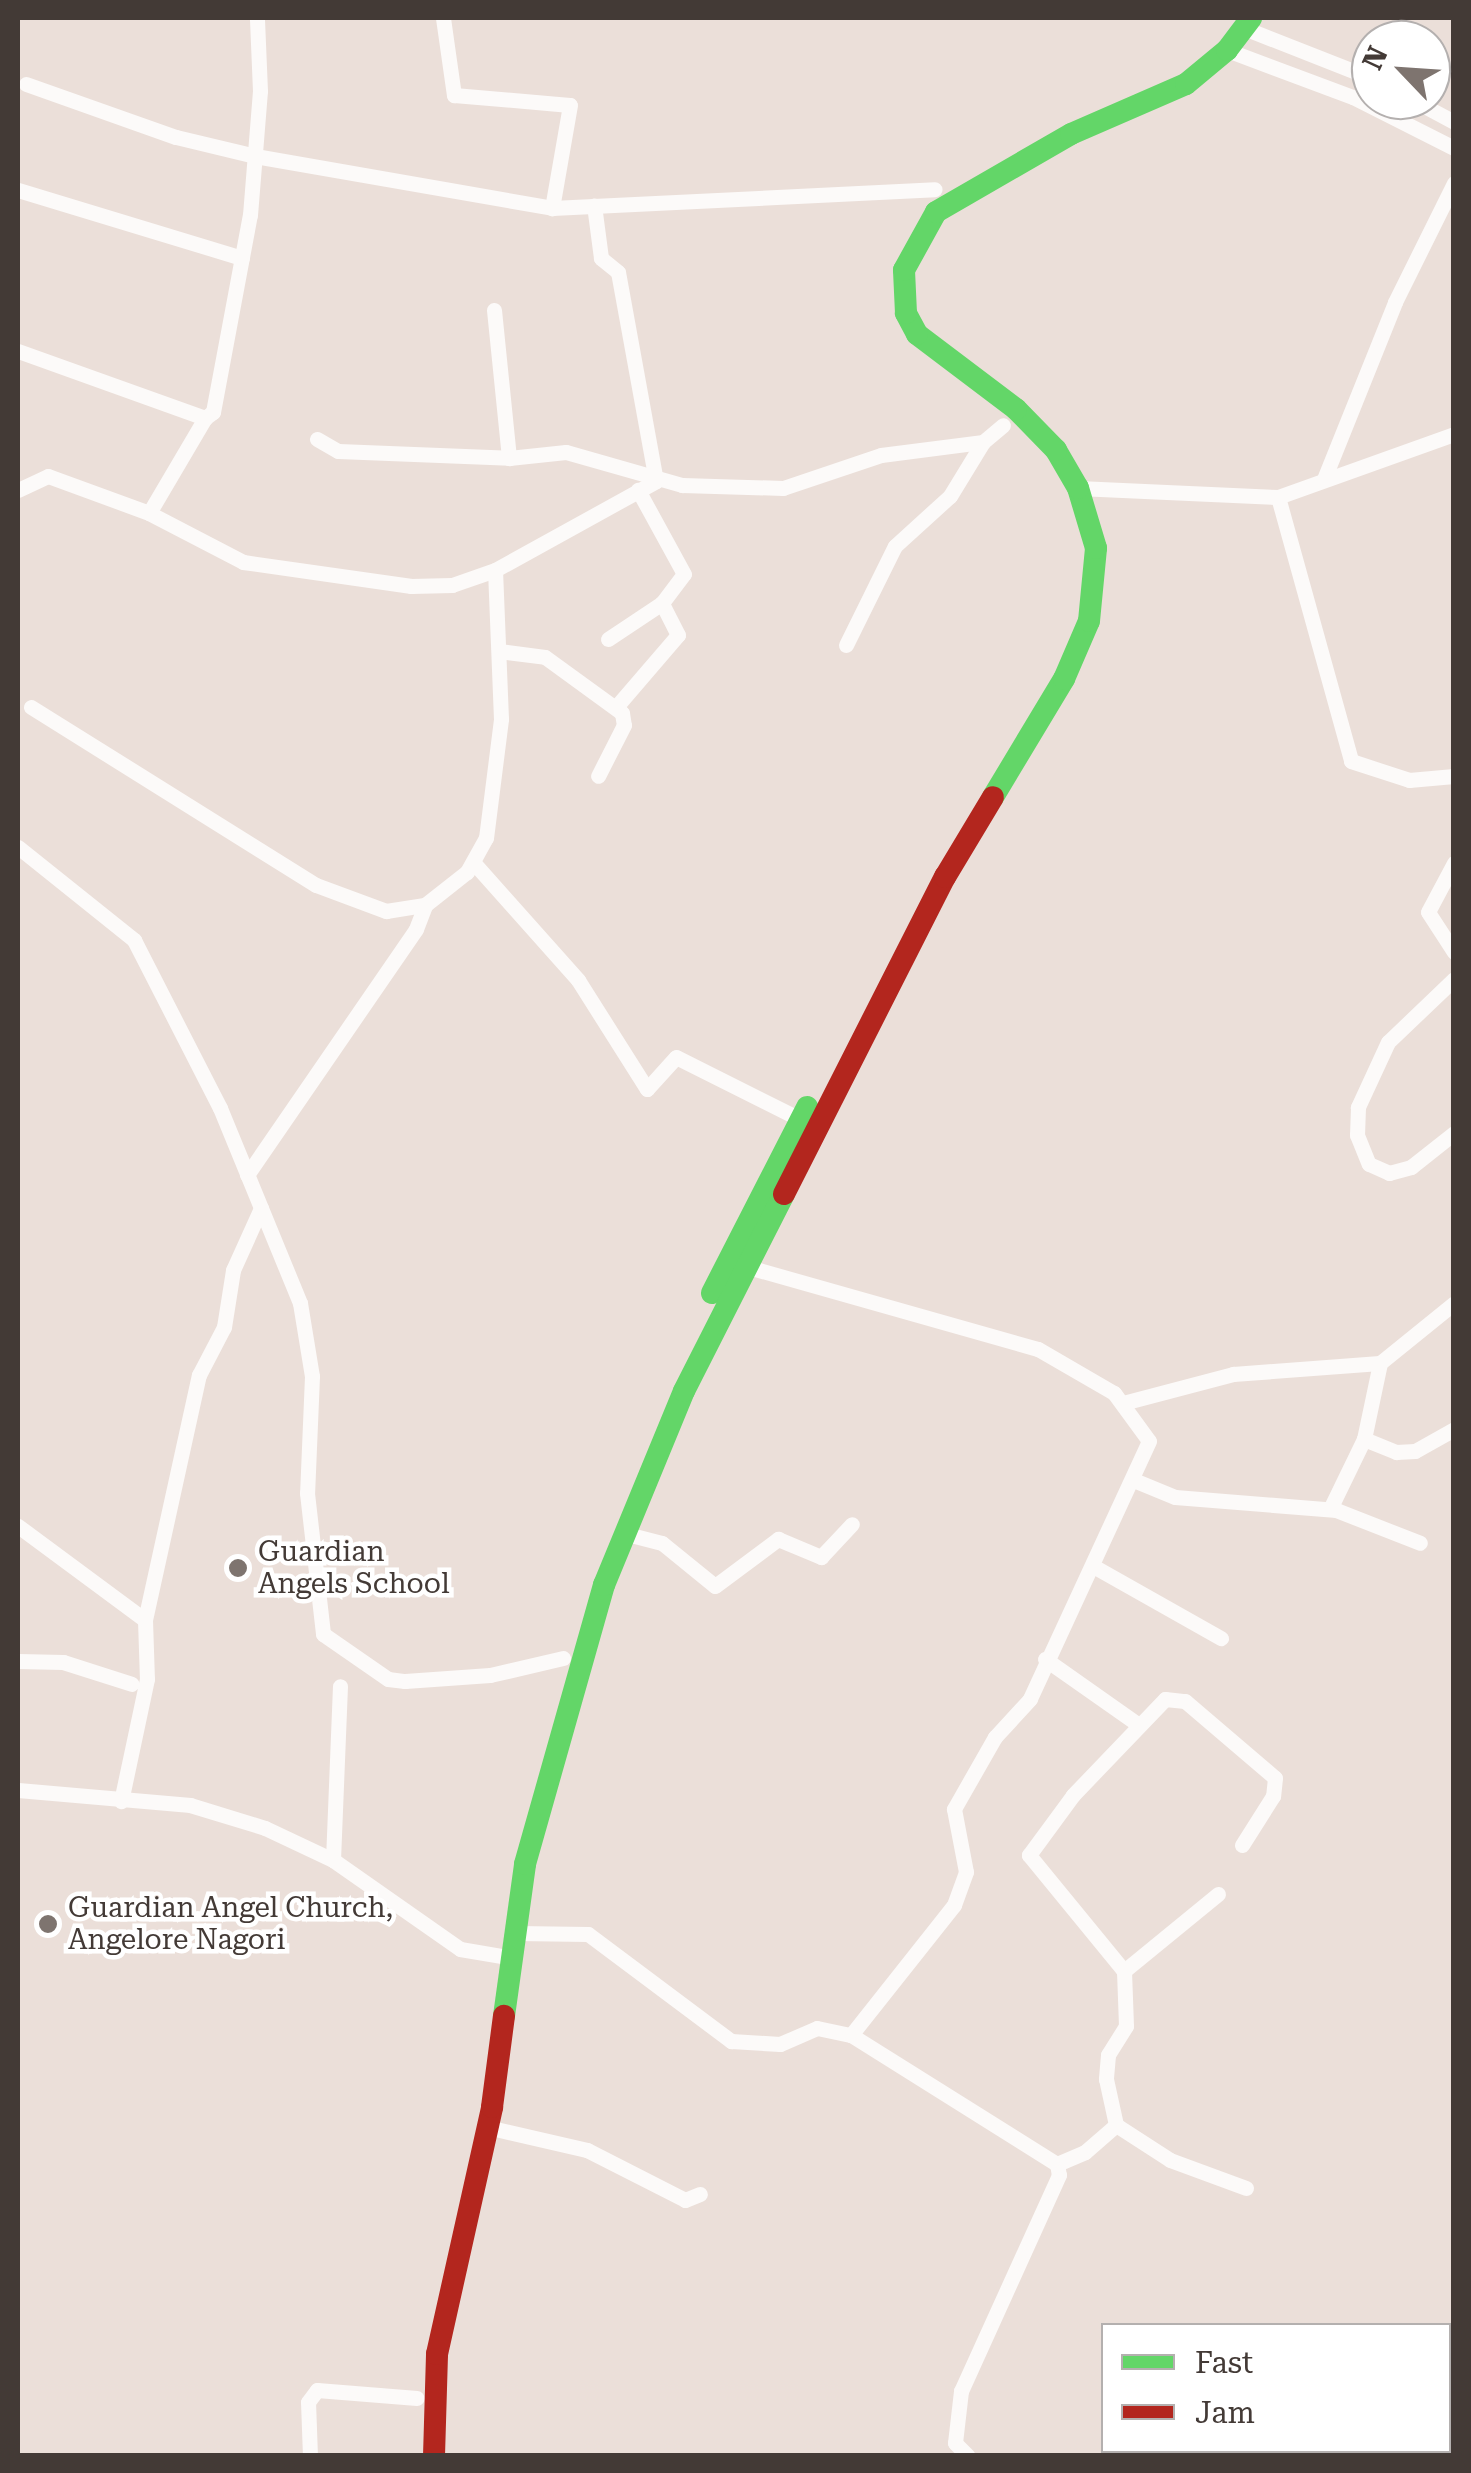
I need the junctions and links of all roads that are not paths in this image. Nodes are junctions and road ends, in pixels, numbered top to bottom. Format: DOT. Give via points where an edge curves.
graph roads {
  1 [pos="256,18"];
  2 [pos="443,18"];
  3 [pos="1241,21"];
  4 [pos="1227,50"];
  5 [pos="1351,69"];
  6 [pos="26,84"];
  7 [pos="1454,148"];
  8 [pos="1009,154"];
  9 [pos="256,156"];
  10 [pos="1454,183"];
  11 [pos="935,189"];
  12 [pos="18,190"];
  13 [pos="594,205"];
  14 [pos="552,208"];
  15 [pos="242,258"];
  16 [pos="494,310"];
  17 [pos="18,351"];
  18 [pos="205,418"];
  19 [pos="1002,425"];
  20 [pos="1454,434"];
  21 [pos="317,440"];
  22 [pos="983,442"];
  23 [pos="510,458"];
  24 [pos="1324,479"];
  25 [pos="656,480"];
  26 [pos="1078,488"];
  27 [pos="18,490"];
  28 [pos="638,490"];
  29 [pos="1278,497"];
  30 [pos="149,513"];
  31 [pos="495,570"];
  32 [pos="662,603"];
  33 [pos="608,639"];
  34 [pos="846,645"];
  35 [pos="500,651"];
  36 [pos="30,707"];
  37 [pos="616,707"];
  38 [pos="598,776"];
  39 [pos="1454,776"];
  40 [pos="18,846"];
  41 [pos="473,862"];
  42 [pos="1454,863"];
  43 [pos="425,905"];
  44 [pos="1454,952"];
  45 [pos="1454,979"];
  46 [pos="800,1120"];
  47 [pos="1454,1133"];
  48 [pos="247,1175"];
  49 [pos="261,1208"];
  50 [pos="748,1268"];
  51 [pos="1454,1303"];
  52 [pos="1380,1364"];
  53 [pos="1123,1403"];
  54 [pos="1454,1428"];
  55 [pos="1364,1439"];
  56 [pos="1136,1482"];
  57 [pos="1330,1509"];
  58 [pos="852,1524"];
  59 [pos="18,1526"];
  60 [pos="623,1534"];
  61 [pos="1420,1543"];
  62 [pos="1093,1566"];
  63 [pos="145,1620"];
  64 [pos="1221,1638"];
  65 [pos="562,1658"];
  66 [pos="1045,1659"];
  67 [pos="18,1661"];
  68 [pos="132,1684"];
  69 [pos="340,1686"];
  70 [pos="1136,1723"];
  71 [pos="18,1790"];
  72 [pos="121,1801"];
  73 [pos="1242,1845"];
  74 [pos="332,1860"];
  75 [pos="1218,1894"];
  76 [pos="516,1933"];
  77 [pos="504,1957"];
  78 [pos="1124,1971"];
  79 [pos="851,2035"];
  80 [pos="1116,2125"];
  81 [pos="488,2127"];
  82 [pos="1057,2164"];
  83 [pos="1246,2188"];
  84 [pos="700,2194"];
  85 [pos="417,2398"];
  86 [pos="310,2456"];
  87 [pos="417,2456"];
  88 [pos="434,2456"];
  89 [pos="968,2456"];
  1 -- 9 [label="street"];
  2 -- 14 [label="street" via="454,95 570,104"];
  3 -- 4 [label="highway"];
  3 -- 5 [label="street"];
  3 -- 8 [label="highway" via="1176,67"];
  4 -- 7 [label="street" via="1352,97"];
  4 -- 8 [label="highway" via="1186,84"];
  6 -- 9 [label="street"];
  8 -- 11 [label="highway"];
  8 -- 26 [label="highway" via="921,229 904,270 906,314 932,349 1016,410 1056,450"];
  9 -- 14 [label="street"];
  9 -- 15 [label="street"];
  10 -- 24 [label="street" via="1395,302"];
  11 -- 13 [label="street"];
  11 -- 19 [label="highway" via="894,238 884,266 887,320 920,364"];
  12 -- 15 [label="street"];
  13 -- 14 [label="street"];
  13 -- 25 [label="street" via="601,258 618,272"];
  15 -- 18 [label="street" via="213,412"];
  16 -- 23 [label="street"];
  17 -- 18 [label="street"];
  18 -- 30 [label="street"];
  19 -- 22 [label="street"];
  19 -- 46 [label="highway" via="1040,462 1070,521 1076,550 1070,616 1054,657 958,813"];
  20 -- 24 [label="street"];
  21 -- 23 [label="street" via="338,451"];
  22 -- 25 [label="street" via="882,455 784,488"];
  22 -- 34 [label="street" via="950,496 895,546"];
  23 -- 25 [label="street" via="566,452"];
  24 -- 29 [label="street"];
  25 -- 28 [label="street"];
  26 -- 29 [label="street"];
  26 -- 50 [label="highway" via="1096,548 1096,584 1080,650 978,814"];
  27 -- 30 [label="street" via="48,476"];
  28 -- 31 [label="street"];
  28 -- 32 [label="street" via="684,574"];
  29 -- 39 [label="street" via="1351,761 1408,780"];
  30 -- 31 [label="street" via="243,562 411,586 452,585"];
  31 -- 35 [label="street"];
  32 -- 33 [label="street"];
  32 -- 37 [label="street" via="678,635"];
  35 -- 37 [label="street" via="545,656"];
  35 -- 41 [label="street" via="496,786 486,838"];
  36 -- 43 [label="street" via="316,885 386,911"];
  37 -- 38 [label="street" via="624,725"];
  40 -- 48 [label="street" via="134,940"];
  41 -- 43 [label="street"];
  41 -- 46 [label="street" via="578,980 647,1089 676,1057"];
  42 -- 44 [label="street" via="1428,912"];
  43 -- 48 [label="street" via="416,930"];
  45 -- 47 [label="street" via="1388,1042 1358,1107 1357,1135 1369,1164 1390,1173 1411,1167"];
  46 -- 65 [label="highway" via="661,1396 606,1526"];
  48 -- 49 [label="street"];
  49 -- 63 [label="street" via="233,1270 224,1327 199,1375"];
  49 -- 65 [label="street" via="300,1303 312,1376 307,1494 323,1634 388,1679 406,1681 490,1675"];
  50 -- 53 [label="street" via="1038,1349"];
  50 -- 60 [label="highway" via="684,1391"];
  51 -- 52 [label="street"];
  52 -- 53 [label="street" via="1233,1374"];
  52 -- 55 [label="street"];
  53 -- 56 [label="street" via="1149,1441"];
  54 -- 55 [label="street" via="1415,1451 1396,1452"];
  55 -- 57 [label="street"];
  56 -- 57 [label="street" via="1175,1498"];
  56 -- 62 [label="street"];
  57 -- 61 [label="street"];
  58 -- 60 [label="street" via="821,1557 778,1539 716,1586 662,1543"];
  59 -- 63 [label="street"];
  60 -- 76 [label="highway" via="539,1797"];
  62 -- 64 [label="street"];
  62 -- 66 [label="street"];
  63 -- 72 [label="street" via="147,1679"];
  65 -- 77 [label="highway" via="520,1801"];
  66 -- 70 [label="street"];
  66 -- 79 [label="street" via="1030,1699 995,1737 954,1808 966,1872 954,1905"];
  67 -- 68 [label="street" via="63,1662"];
  69 -- 74 [label="street"];
  70 -- 73 [label="street" via="1164,1699 1185,1701 1274,1778 1274,1796"];
  70 -- 78 [label="street" via="1028,1856 1115,1952"];
  71 -- 72 [label="street"];
  72 -- 74 [label="street" via="190,1805 266,1828"];
  74 -- 77 [label="street" via="460,1949"];
  75 -- 78 [label="street"];
  76 -- 77 [label="highway"];
  76 -- 79 [label="street" via="588,1934 731,2042 780,2044 818,2028"];
  77 -- 81 [label="highway"];
  77 -- 85 [label="highway" via="425,2306"];
  78 -- 80 [label="street" via="1126,2026 1108,2055 1106,2079"];
  79 -- 82 [label="street"];
  80 -- 82 [label="street" via="1085,2152"];
  80 -- 83 [label="street" via="1170,2160"];
  81 -- 84 [label="street" via="587,2150 685,2200"];
  81 -- 88 [label="highway" via="437,2354"];
  82 -- 89 [label="street" via="1059,2175 961,2391 955,2443"];
  85 -- 86 [label="street" via="317,2390 308,2402"];
  85 -- 87 [label="highway"];
}
